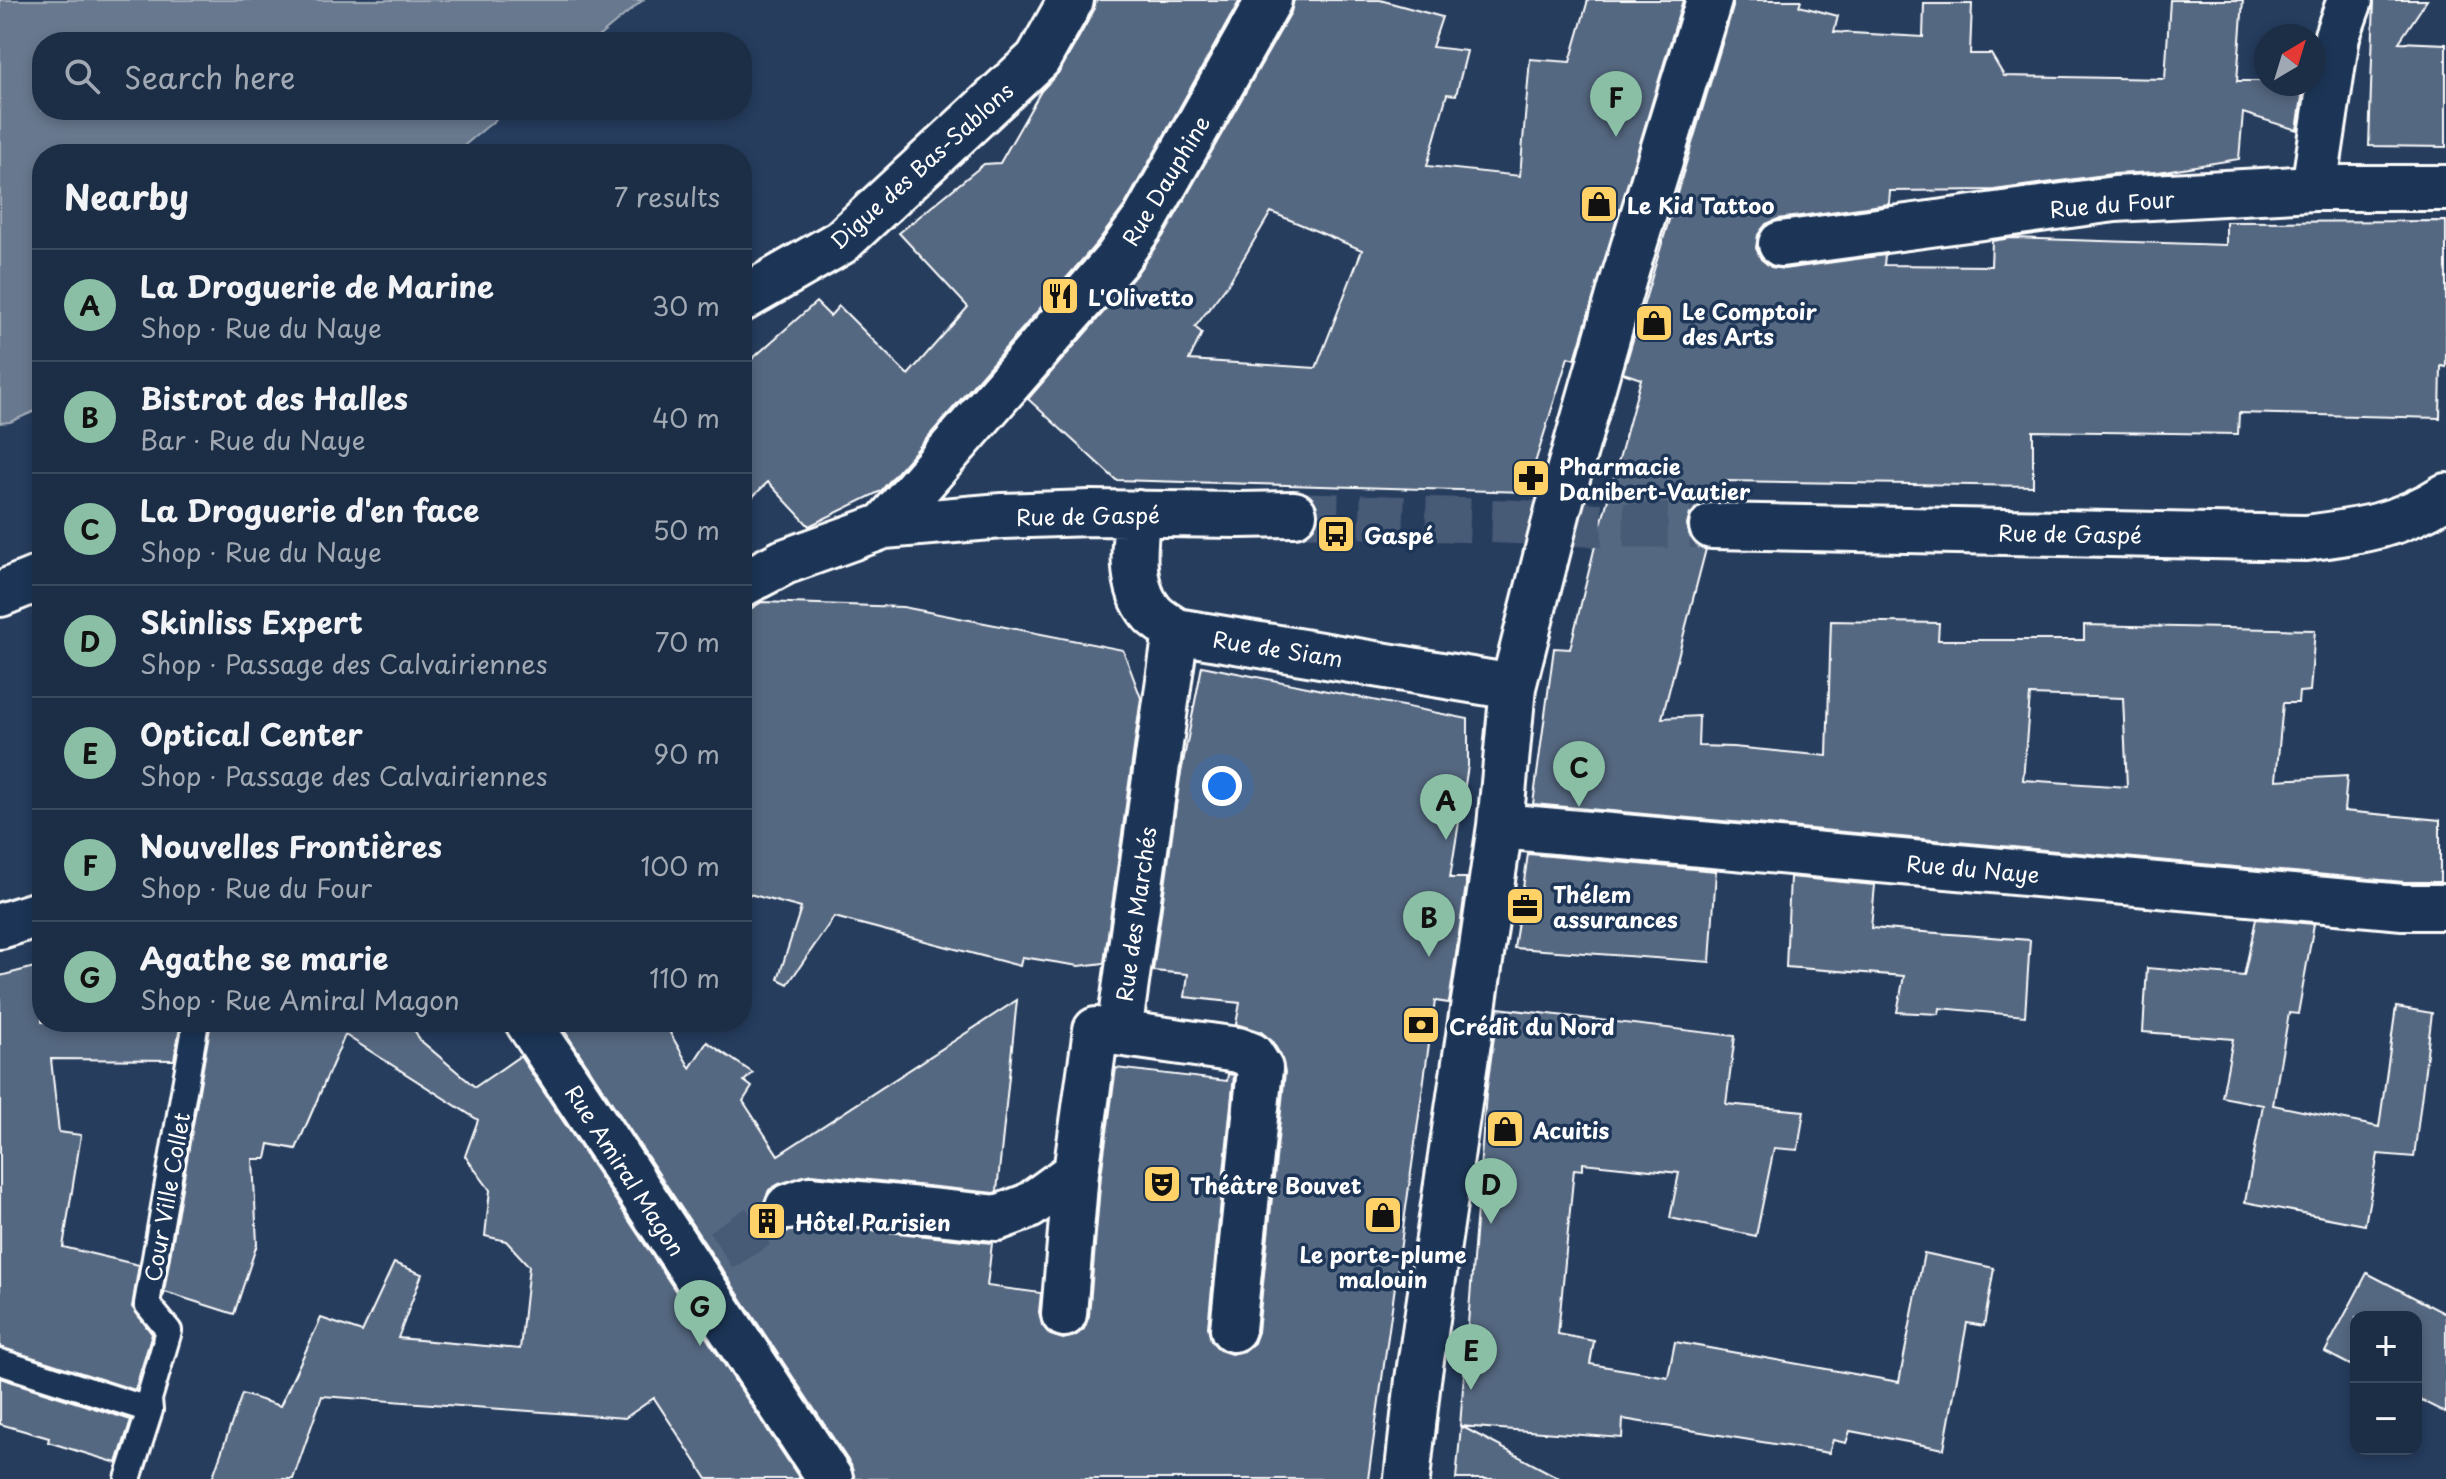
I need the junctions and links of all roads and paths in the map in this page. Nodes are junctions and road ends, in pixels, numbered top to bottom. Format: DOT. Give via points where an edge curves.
graph roads {
  1 [pos="1071,0"];
  2 [pos="1269,0"];
  3 [pos="1709,0"];
  4 [pos="2350,0"];
  5 [pos="2314,188"];
  6 [pos="2446,188"];
  7 [pos="1781,244"];
  8 [pos="752,293"];
  9 [pos="2439,509"];
  10 [pos="1138,513"];
  11 [pos="1294,514"];
  12 [pos="884,526"];
  13 [pos="1712,526"];
  14 [pos="752,579"];
  15 [pos="32,581"];
  16 [pos="0,594"];
  17 [pos="1176,631"];
  18 [pos="1513,687"];
  19 [pos="1500,826"];
  20 [pos="2446,907"];
  21 [pos="32,916"];
  22 [pos="0,926"];
  23 [pos="194,1032"];
  24 [pos="536,1032"];
  25 [pos="1119,1032"];
  26 [pos="1076,1172"];
  27 [pos="788,1207"];
  28 [pos="1064,1314"];
  29 [pos="1233,1329"];
  30 [pos="0,1362"];
  31 [pos="150,1410"];
  32 [pos="128,1479"];
  33 [pos="830,1479"];
  34 [pos="1407,1479"];
  1 -- 8 [label="street, Digue des Bas-Sablons" via="1038,59 841,242"];
  2 -- 12 [label="street, Rue Dauphine" via="1146,218 1116,260"];
  3 -- 18 [label="street" via="1620,292"];
  4 -- 5 [label="street" via="2337,36"];
  5 -- 6 [label="street, Rue du Four"];
  5 -- 7 [label="street, Rue du Four" via="2115,199"];
  9 -- 13 [label="street, Rue de Gaspé" via="2306,538"];
  10 -- 11 [label="street, Rue de Gaspé"];
  10 -- 12 [label="street, Rue de Gaspé"];
  10 -- 17 [label="street" via="1134,555 1141,594 1149,610"];
  12 -- 14 [label="street"];
  15 -- 16 [label="street"];
  17 -- 18 [label="street, Rue de Siam"];
  17 -- 25 [label="street, Rue des Marchés"];
  18 -- 19 [label="street"];
  19 -- 20 [label="street, Rue du Naye"];
  19 -- 34 [label="street"];
  21 -- 22 [label="street"];
  23 -- 31 [label="lane, Cour Ville Collet" via="147,1304 169,1331"];
  24 -- 33 [label="street, Rue Amiral Magon" via="707,1260"];
  25 -- 26 [label="street, Rue des Marchés" via="1096,1030"];
  25 -- 29 [label="street" via="1238,1050 1251,1055 1260,1069"];
  26 -- 27 [label="street" via="1029,1206 997,1218 810,1199"];
  26 -- 28 [label="street, Rue des Marchés"];
  30 -- 31 [label="lane"];
  31 -- 32 [label="lane, Cour Ville Collet"];
}
